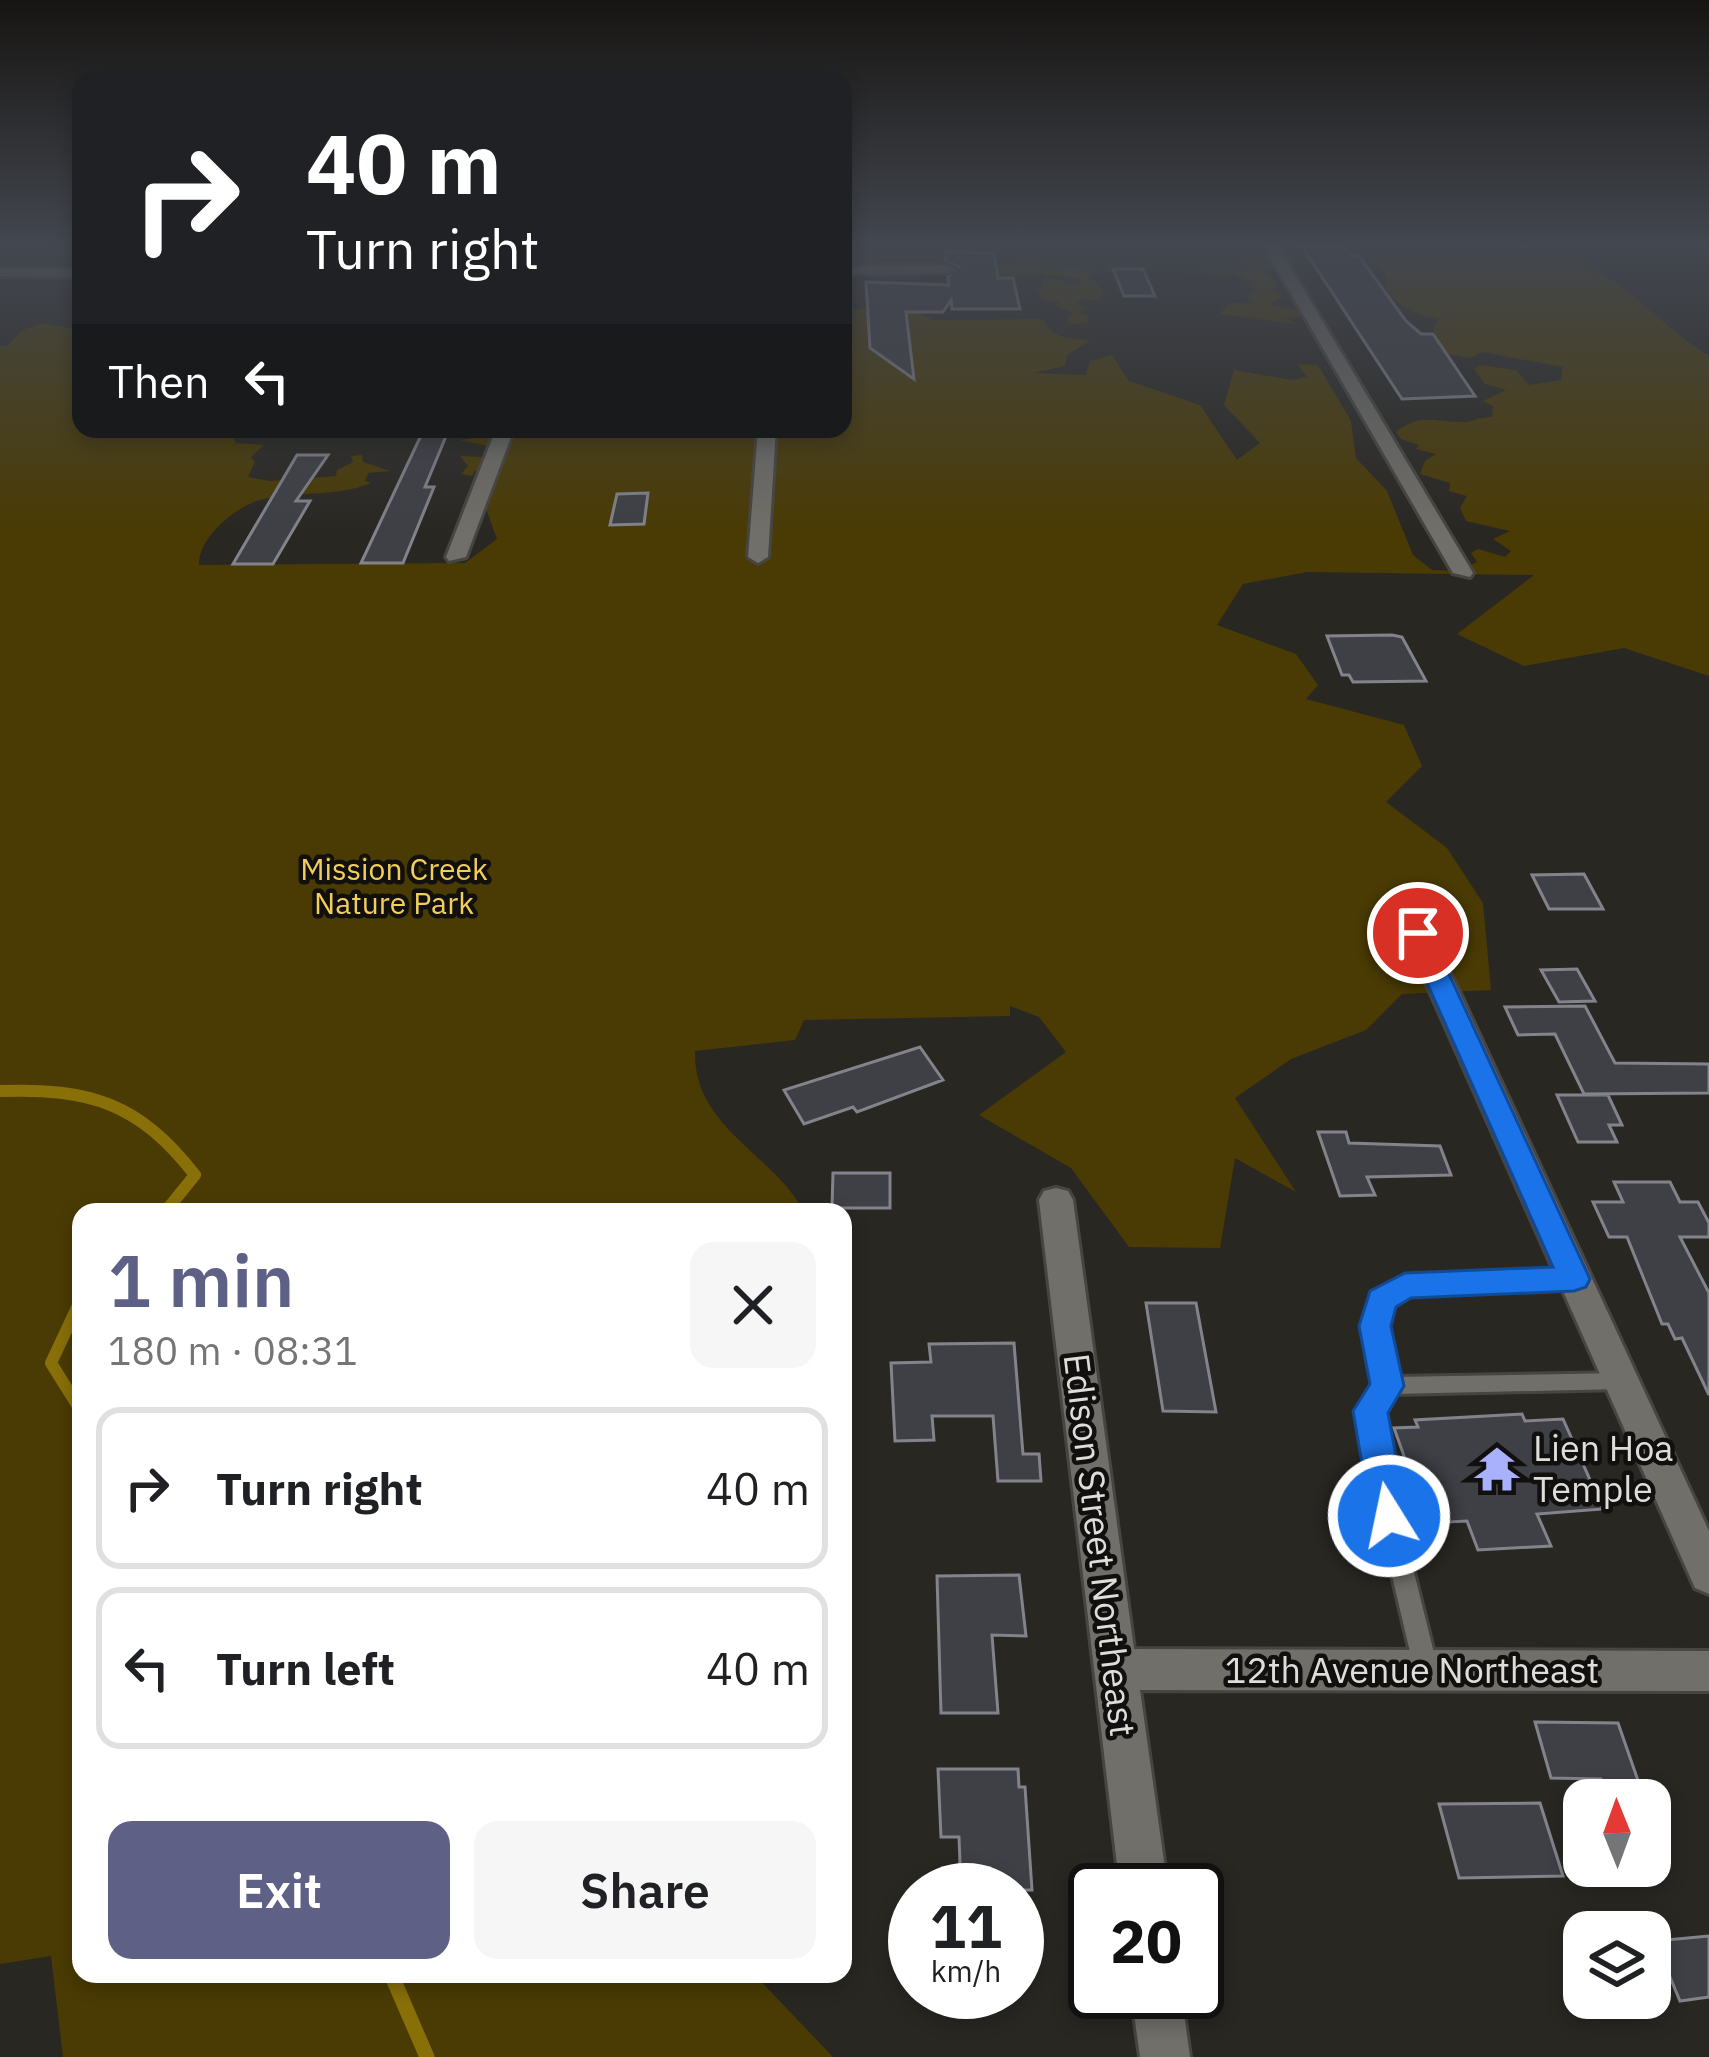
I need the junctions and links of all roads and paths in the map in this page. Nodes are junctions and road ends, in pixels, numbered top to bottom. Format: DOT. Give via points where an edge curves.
graph roads {
  1 [pos="1326,341"];
  2 [pos="502,438"];
  3 [pos="766,438"];
  4 [pos="456,557"];
  5 [pos="758,557"];
  6 [pos="1463,573"];
  7 [pos="1418,933"];
  8 [pos="1056,1200"];
  9 [pos="1574,1279"];
  10 [pos="1621,1381"];
  11 [pos="1388,1386"];
  12 [pos="1709,1575"];
  13 [pos="1116,1669"];
  14 [pos="1426,1670"];
  15 [pos="1709,1671"];
  16 [pos="1141,1863"];
  17 [pos="1160,2019"];
  18 [pos="1165,2057"];
  1 -- 6 [label="street"];
  2 -- 4 [label="street"];
  3 -- 5 [label="street"];
  7 -- 9 [label="street"];
  8 -- 13 [label="street, Edison Street Northeast"];
  9 -- 10 [label="street"];
  9 -- 11 [label="lane" via="1405,1286 1381,1300 1375,1326"];
  10 -- 11 [label="lane"];
  10 -- 12 [label="street"];
  11 -- 14 [label="lane" via="1370,1411"];
  13 -- 14 [label="street, 12th Avenue Northeast"];
  13 -- 16 [label="street, Edison Street Northeast"];
  14 -- 15 [label="street, 12th Avenue Northeast"];
  17 -- 18 [label="street"];
}
